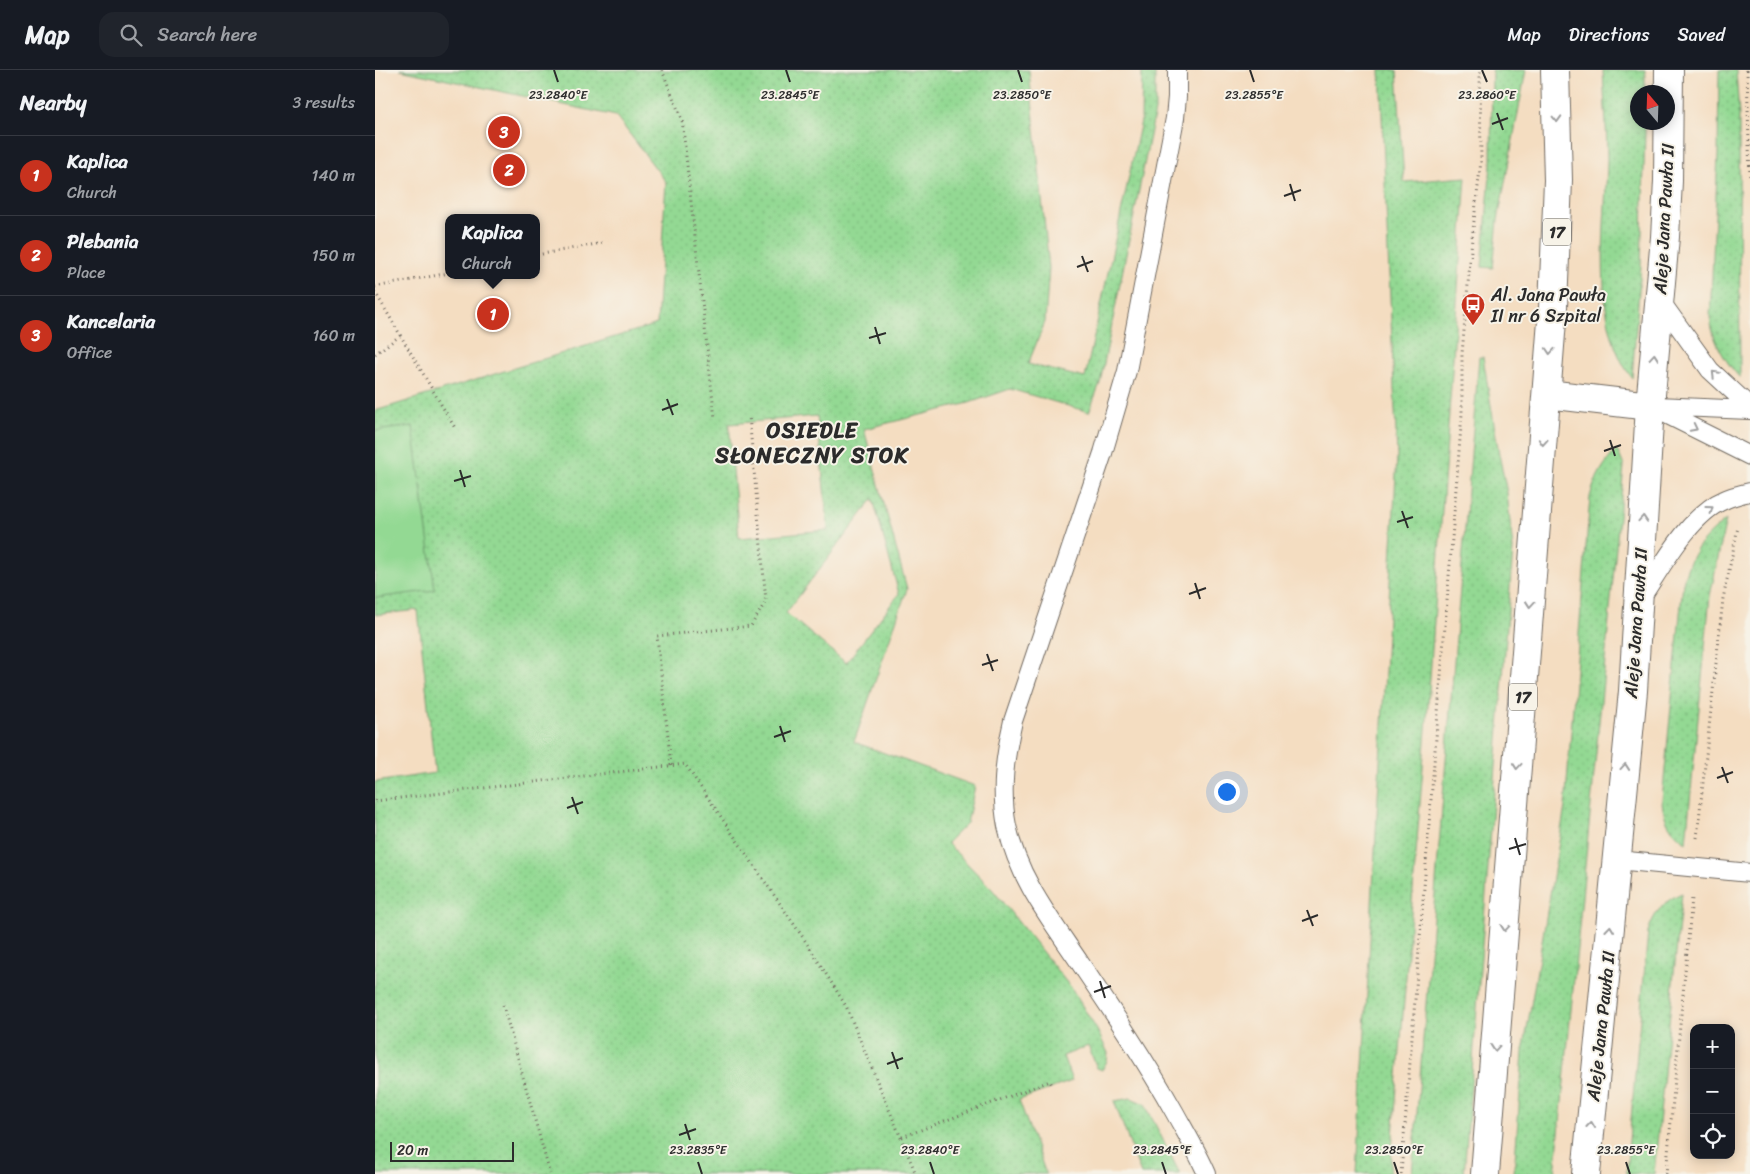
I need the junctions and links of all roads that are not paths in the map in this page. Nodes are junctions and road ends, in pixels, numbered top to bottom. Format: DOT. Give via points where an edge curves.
graph roads {
  1 [pos="1177,70"];
  2 [pos="1555,70"];
  3 [pos="1669,70"];
  4 [pos="1659,299"];
  5 [pos="1547,394"];
  6 [pos="1650,406"];
  7 [pos="1750,409"];
  8 [pos="1750,456"];
  9 [pos="1750,492"];
  10 [pos="1638,602"];
  11 [pos="1617,860"];
  12 [pos="1750,874"];
  13 [pos="1207,1174"];
  14 [pos="1485,1174"];
  15 [pos="1586,1174"];
  1 -- 13 [label="lane" via="1175,118 1127,371 1103,453 1013,721 1003,778 1007,826 1022,871 1046,914 1146,1062"];
  2 -- 5 [label="highway, 17, one-way" via="1558,180"];
  3 -- 4 [label="highway, Aleje Jana Pawła II" via="1667,190"];
  6 -- 4 [label="highway, Aleje Jana Pawła II, one-way"];
  7 -- 4 [label="lane, one-way" via="1710,370"];
  5 -- 6 [label="highway"];
  5 -- 14 [label="highway, 17, one-way"];
  6 -- 7 [label="lane"];
  6 -- 8 [label="lane, one-way"];
  10 -- 6 [label="highway, Aleje Jana Pawła II, one-way"];
  10 -- 9 [label="lane, one-way" via="1688,529 1723,500"];
  11 -- 10 [label="highway, Aleje Jana Pawła II, one-way"];
  11 -- 12 [label="lane"];
  15 -- 11 [label="highway, Aleje Jana Pawła II, one-way"];
}
